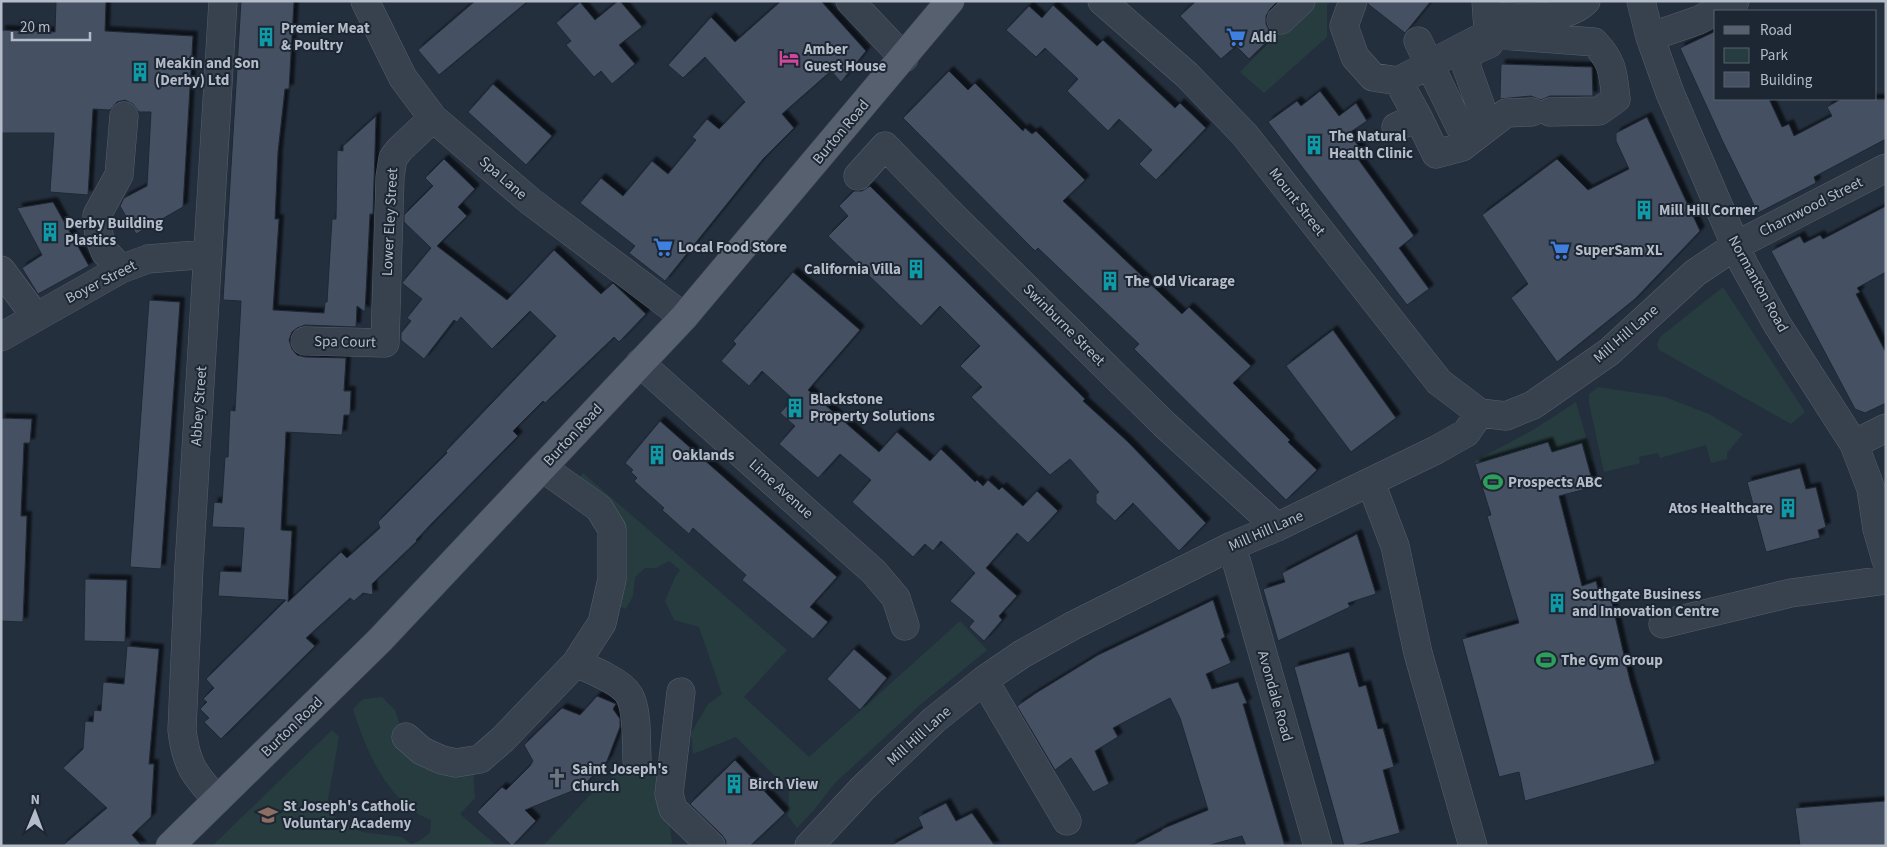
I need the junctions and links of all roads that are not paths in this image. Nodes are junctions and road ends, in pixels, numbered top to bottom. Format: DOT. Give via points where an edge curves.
graph roads {
  1 [pos="223,1"];
  2 [pos="365,1"];
  3 [pos="850,1"];
  4 [pos="950,1"];
  5 [pos="1102,1"];
  6 [pos="1301,1"];
  7 [pos="1353,1"];
  8 [pos="1586,1"];
  9 [pos="1640,1"];
  10 [pos="1734,1"];
  11 [pos="1717,10"];
  12 [pos="1714,12"];
  13 [pos="1487,17"];
  14 [pos="1281,20"];
  15 [pos="1650,37"];
  16 [pos="1418,41"];
  17 [pos="904,58"];
  18 [pos="1430,66"];
  19 [pos="1398,82"];
  20 [pos="124,116"];
  21 [pos="433,118"];
  22 [pos="1459,125"];
  23 [pos="1488,127"];
  24 [pos="1886,168"];
  25 [pos="858,176"];
  26 [pos="1735,246"];
  27 [pos="208,254"];
  28 [pos="121,269"];
  29 [pos="1,270"];
  30 [pos="36,317"];
  31 [pos="684,317"];
  32 [pos="1,336"];
  33 [pos="305,341"];
  34 [pos="386,343"];
  35 [pos="640,363"];
  36 [pos="1480,413"];
  37 [pos="1886,428"];
  38 [pos="1854,444"];
  39 [pos="543,468"];
  40 [pos="1371,483"];
  41 [pos="1277,527"];
  42 [pos="1232,546"];
  43 [pos="1886,560"];
  44 [pos="1886,580"];
  45 [pos="1663,624"];
  46 [pos="905,626"];
  47 [pos="576,663"];
  48 [pos="984,680"];
  49 [pos="681,692"];
  50 [pos="406,737"];
  51 [pos="637,760"];
  52 [pos="217,800"];
  53 [pos="1067,821"];
  54 [pos="170,846"];
  55 [pos="711,846"];
  56 [pos="809,846"];
  57 [pos="1318,846"];
  58 [pos="1473,846"];
  1 -- 27 [label="street, Abbey Street"];
  2 -- 21 [label="street, Spa Lane" via="404,78"];
  3 -- 17 [label="street"];
  4 -- 17 [label="main road, Burton Road"];
  5 -- 36 [label="street, Mount Street" via="1187,75 1245,135 1439,382"];
  6 -- 14 [label="street"];
  7 -- 19 [label="street" via="1344,26 1355,57 1373,77"];
  8 -- 13 [label="street" via="1579,8 1551,15"];
  9 -- 15 [label="street, Normanton Road"];
  10 -- 11 [label="street"];
  12 -- 15 [label="street"];
  13 -- 18 [label="street"];
  13 -- 23 [label="street" via="1488,44 1470,52 1466,65"];
  13 -- 23 [label="street" via="1594,42 1606,55 1613,72 1616,99 1599,111 1506,113"];
  15 -- 26 [label="street, Normanton Road" via="1670,93"];
  16 -- 18 [label="street"];
  17 -- 31 [label="main road, Burton Road"];
  18 -- 19 [label="street"];
  18 -- 22 [label="street"];
  19 -- 23 [label="street" via="1407,122 1436,154 1462,147"];
  20 -- 28 [label="street" via="119,175 97,215 105,252"];
  21 -- 31 [label="street, Spa Lane" via="530,201"];
  21 -- 34 [label="street, Lower Eley Street" via="393,158"];
  24 -- 26 [label="street, Charnwood Street"];
  25 -- 41 [label="street, Swinburne Street" via="886,146 1164,424"];
  26 -- 36 [label="street, Mill Hill Lane" via="1695,272 1609,352 1532,405 1506,416"];
  26 -- 38 [label="street, Normanton Road" via="1777,324"];
  27 -- 28 [label="street, Boyer Street" via="148,259"];
  27 -- 52 [label="street, Abbey Street" via="182,730 184,751 192,771"];
  28 -- 30 [label="street, Boyer Street"];
  29 -- 30 [label="street"];
  30 -- 32 [label="street, Boyer Street"];
  31 -- 35 [label="main road, Burton Road"];
  33 -- 34 [label="street, Spa Court"];
  35 -- 39 [label="main road, Burton Road"];
  35 -- 46 [label="street, Lime Avenue" via="874,572 896,598"];
  36 -- 40 [label="street, Mill Hill Lane" via="1466,433"];
  37 -- 38 [label="street"];
  38 -- 43 [label="street, Normanton Road" via="1871,489"];
  39 -- 47 [label="street" via="600,508 612,529 612,579 602,623"];
  39 -- 52 [label="main road, Burton Road" via="380,640"];
  40 -- 41 [label="street, Mill Hill Lane"];
  40 -- 58 [label="street" via="1395,546 1418,653"];
  41 -- 42 [label="street, Mill Hill Lane"];
  42 -- 48 [label="street, Mill Hill Lane" via="1074,625"];
  42 -- 57 [label="street, Avondale Road"];
  44 -- 45 [label="street" via="1791,593"];
  47 -- 50 [label="street" via="504,739 480,759 456,763 442,760 422,751"];
  47 -- 51 [label="street" via="622,687 629,694 633,705"];
  48 -- 53 [label="street"];
  48 -- 56 [label="street, Mill Hill Lane" via="934,720 863,788"];
  49 -- 55 [label="street" via="669,794 673,809"];
  52 -- 54 [label="main road, Burton Road"];
}
